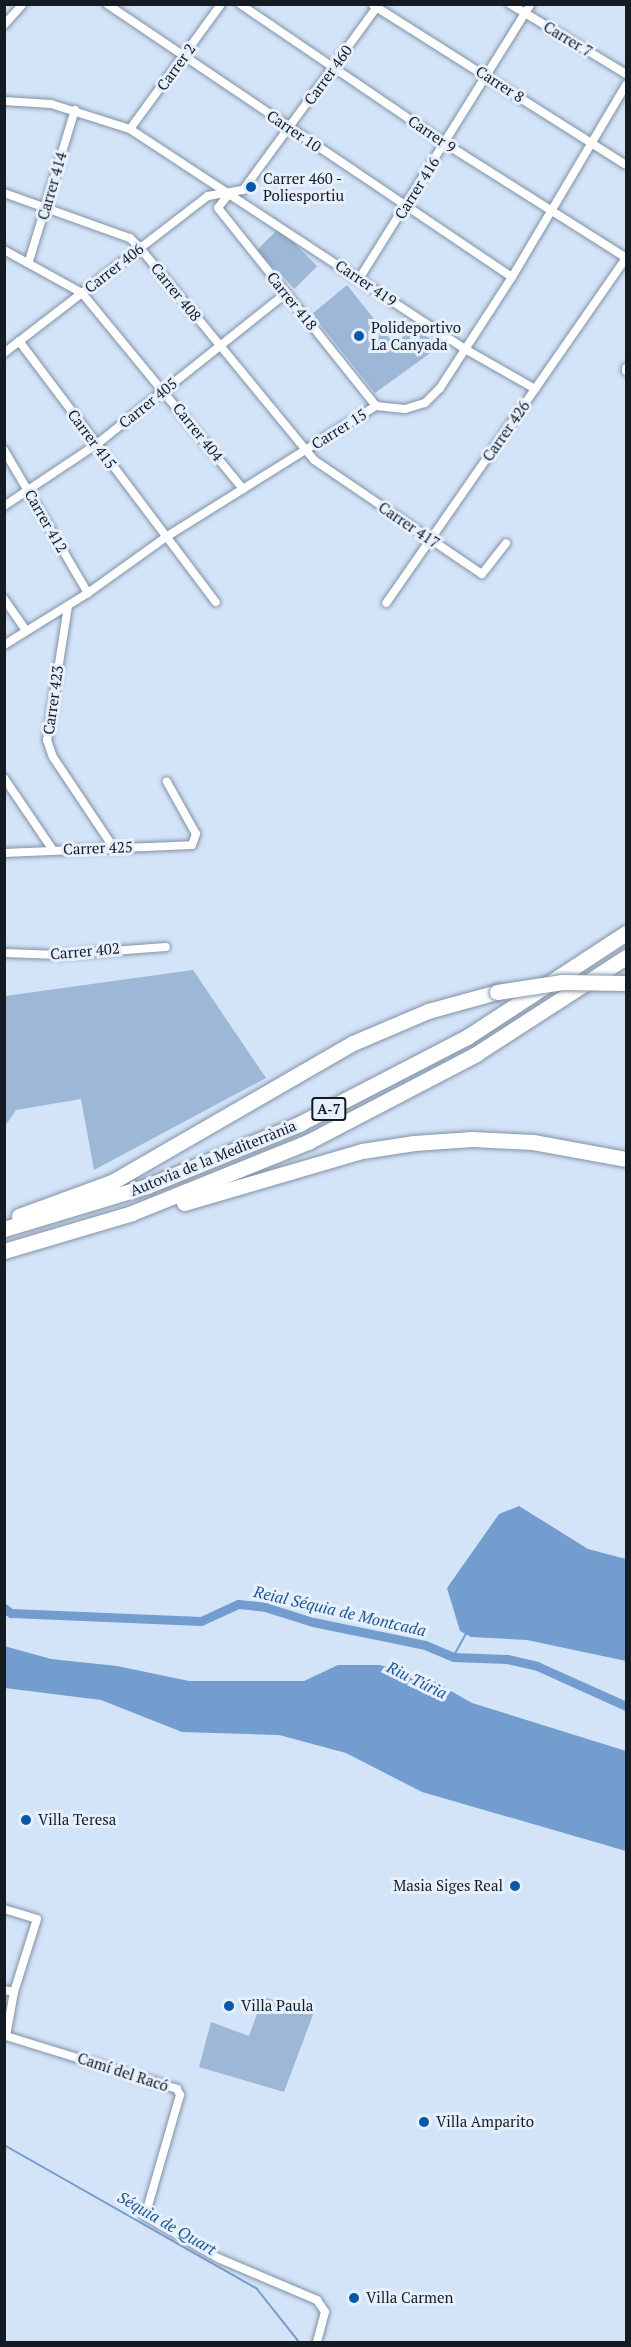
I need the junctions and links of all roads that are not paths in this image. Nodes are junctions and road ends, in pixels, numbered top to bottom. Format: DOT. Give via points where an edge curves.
graph roads {
  1 [pos="23,4"];
  2 [pos="107,4"];
  3 [pos="221,4"];
  4 [pos="240,4"];
  5 [pos="510,4"];
  6 [pos="531,4"];
  7 [pos="376,6"];
  8 [pos="526,14"];
  9 [pos="6,21"];
  10 [pos="183,57"];
  11 [pos="333,68"];
  12 [pos="627,74"];
  13 [pos="487,76"];
  14 [pos="627,85"];
  15 [pos="4,101"];
  16 [pos="75,110"];
  17 [pos="290,128"];
  18 [pos="130,129"];
  19 [pos="591,143"];
  20 [pos="446,144"];
  21 [pos="627,165"];
  22 [pos="4,194"];
  23 [pos="228,195"];
  24 [pos="405,206"];
  25 [pos="46,208"];
  26 [pos="553,211"];
  27 [pos="141,248"];
  28 [pos="4,250"];
  29 [pos="627,258"];
  30 [pos="29,261"];
  31 [pos="512,277"];
  32 [pos="359,279"];
  33 [pos="286,292"];
  34 [pos="82,293"];
  35 [pos="19,341"];
  36 [pos="219,346"];
  37 [pos="465,349"];
  38 [pos="4,353"];
  39 [pos="535,389"];
  40 [pos="164,390"];
  41 [pos="376,406"];
  42 [pos="97,444"];
  43 [pos="4,450"];
  44 [pos="304,452"];
  45 [pos="243,489"];
  46 [pos="29,490"];
  47 [pos="4,506"];
  48 [pos="166,537"];
  49 [pos="430,539"];
  50 [pos="506,543"];
  51 [pos="88,593"];
  52 [pos="4,599"];
  53 [pos="216,602"];
  54 [pos="386,603"];
  55 [pos="68,606"];
  56 [pos="26,630"];
  57 [pos="4,645"];
  58 [pos="4,778"];
  59 [pos="167,782"];
  60 [pos="114,848"];
  61 [pos="52,850"];
  62 [pos="4,853"];
  63 [pos="627,933"];
  64 [pos="166,947"];
  65 [pos="4,953"];
  66 [pos="627,957"];
  67 [pos="627,983"];
  68 [pos="627,1159"];
  69 [pos="132,1213"];
  70 [pos="4,1219"];
  71 [pos="4,1229"];
  72 [pos="4,1251"];
  73 [pos="4,1909"];
  74 [pos="9,1991"];
  75 [pos="317,2343"];
  1 -- 9 [label="street"];
  2 -- 10 [label="street, Carrer 10"];
  3 -- 10 [label="street, Carrer 2"];
  4 -- 11 [label="street, Carrer 9"];
  5 -- 8 [label="street, Carrer 7"];
  6 -- 8 [label="street, Carrer 416"];
  7 -- 11 [label="street, Carrer 460"];
  7 -- 13 [label="street, Carrer 8"];
  8 -- 12 [label="street, Carrer 7"];
  8 -- 13 [label="street, Carrer 416"];
  10 -- 17 [label="street, Carrer 10"];
  10 -- 18 [label="street, Carrer 2"];
  11 -- 17 [label="street, Carrer 460"];
  11 -- 20 [label="street, Carrer 9"];
  13 -- 19 [label="street, Carrer 8"];
  13 -- 20 [label="street, Carrer 416"];
  14 -- 19 [label="street, Carrer 15"];
  15 -- 16 [label="street, Carrer 419"];
  16 -- 18 [label="street, Carrer 419"];
  16 -- 25 [label="street, Carrer 414"];
  17 -- 23 [label="street, Carrer 460" via="243,190"];
  17 -- 24 [label="street, Carrer 10"];
  18 -- 23 [label="street, Carrer 419"];
  19 -- 21 [label="street, Carrer 8"];
  19 -- 26 [label="street, Carrer 15"];
  20 -- 24 [label="street, Carrer 416"];
  20 -- 26 [label="street, Carrer 9"];
  22 -- 25 [label="street, Carrer 408"];
  23 -- 27 [label="street, Carrer 406" via="208,196"];
  23 -- 32 [label="street, Carrer 419" via="243,200"];
  23 -- 33 [label="street, Carrer 418" via="218,208"];
  24 -- 31 [label="street, Carrer 10"];
  24 -- 32 [label="street, Carrer 416"];
  25 -- 27 [label="street, Carrer 408" via="130,238"];
  25 -- 30 [label="street, Carrer 414"];
  26 -- 29 [label="street, Carrer 9"];
  26 -- 31 [label="street, Carrer 15"];
  27 -- 34 [label="street, Carrer 406"];
  27 -- 36 [label="street, Carrer 408"];
  28 -- 30 [label="street, Carrer 404"];
  29 -- 39 [label="street, Carrer 426"];
  30 -- 34 [label="street, Carrer 404"];
  31 -- 37 [label="street, Carrer 15"];
  32 -- 37 [label="street, Carrer 419"];
  33 -- 36 [label="street, Carrer 405"];
  33 -- 41 [label="street, Carrer 418"];
  34 -- 35 [label="street, Carrer 406"];
  34 -- 40 [label="street, Carrer 404"];
  35 -- 38 [label="street, Carrer 406"];
  35 -- 42 [label="street, Carrer 415"];
  36 -- 40 [label="street, Carrer 405"];
  36 -- 44 [label="street, Carrer 408"];
  37 -- 39 [label="street, Carrer 419"];
  37 -- 41 [label="street, Carrer 15" via="440,388 425,403 405,409"];
  39 -- 49 [label="street, Carrer 426"];
  40 -- 42 [label="street, Carrer 405"];
  40 -- 45 [label="street, Carrer 404"];
  41 -- 44 [label="street, Carrer 15"];
  42 -- 46 [label="street, Carrer 405"];
  42 -- 48 [label="street, Carrer 415"];
  43 -- 46 [label="street, Carrer 412"];
  44 -- 45 [label="street, Carrer 15"];
  44 -- 49 [label="street, Carrer 417"];
  45 -- 48 [label="street, Carrer 15"];
  46 -- 47 [label="street, Carrer 405"];
  46 -- 51 [label="street, Carrer 412"];
  48 -- 51 [label="street, Carrer 15"];
  48 -- 53 [label="street, Carrer 415"];
  49 -- 50 [label="street, Carrer 417" via="482,574"];
  49 -- 54 [label="street, Carrer 426"];
  51 -- 55 [label="street, Carrer 15"];
  52 -- 56 [label="street"];
  55 -- 56 [label="street, Carrer 15"];
  55 -- 60 [label="street, Carrer 423" via="47,740 53,757"];
  56 -- 57 [label="street, Carrer 15"];
  58 -- 61 [label="street"];
  59 -- 60 [label="street, Carrer 425" via="195,834 192,845"];
  60 -- 61 [label="street, Carrer 425"];
  61 -- 62 [label="street, Carrer 425"];
  63 -- 71 [label="highway, Autovia de la Mediterrània / A-7" via="467,1037 301,1123 147,1186"];
  64 -- 65 [label="street, Carrer 402" via="59,955"];
  66 -- 69 [label="highway, Autovia de la Mediterrània / A-7" via="544,1013 404,1094 308,1142"];
  67 -- 70 [label="highway, bridge" via="562,982 497,992 398,1022 305,1070 112,1182"];
  68 -- 69 [label="highway" via="533,1142 472,1138 414,1143 362,1151 264,1177 152,1213"];
  69 -- 72 [label="highway, Autovia de la Mediterrània / A-7"];
  73 -- 74 [label="street" via="37,1918"];
  74 -- 75 [label="street, Camí del Racó" via="6,2036 177,2089 180,2095 145,2216 218,2258 317,2300 325,2312"];
}
